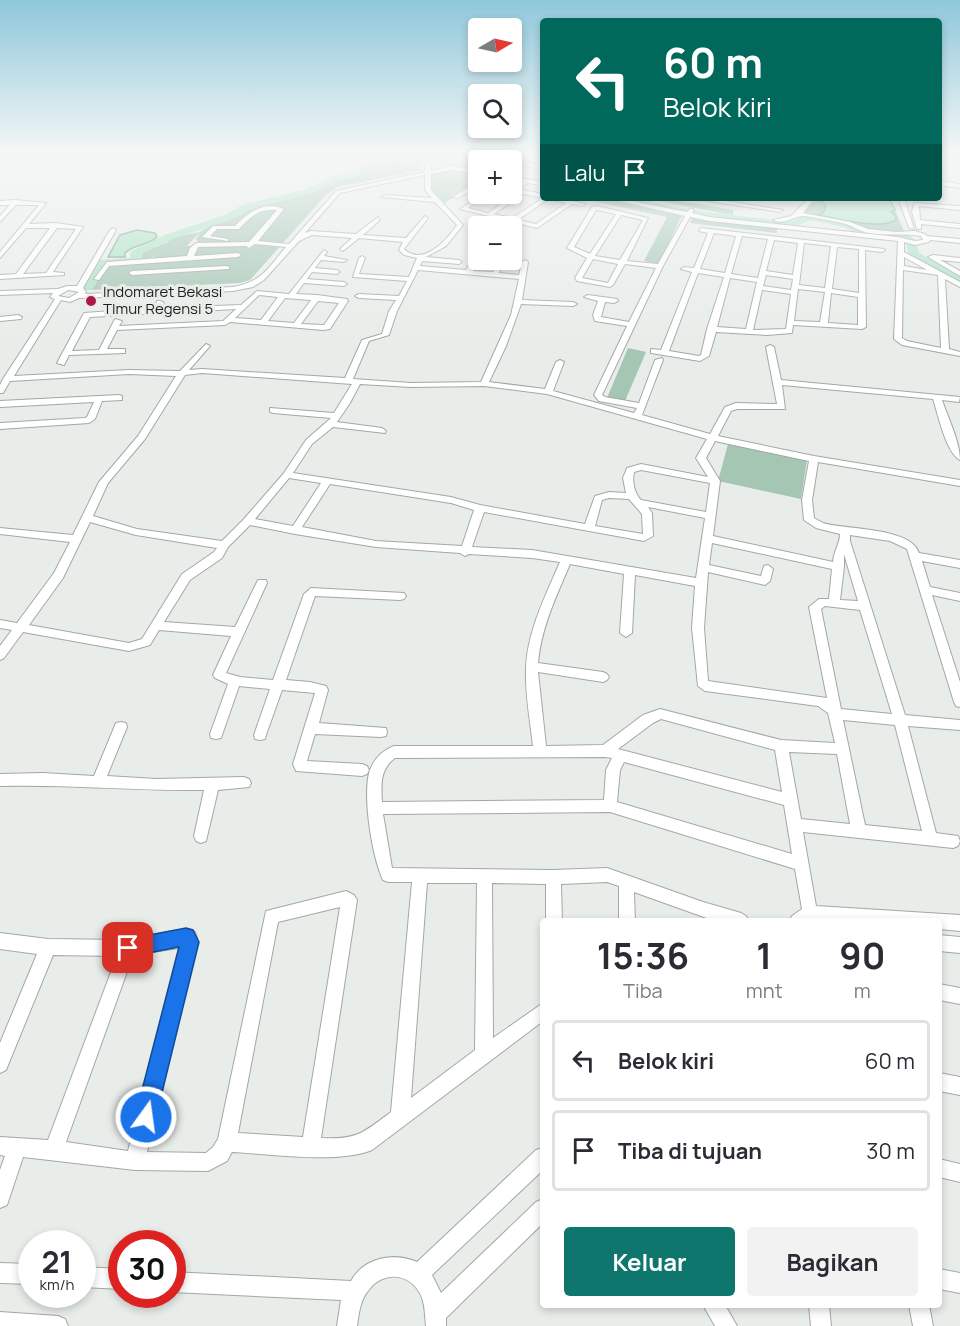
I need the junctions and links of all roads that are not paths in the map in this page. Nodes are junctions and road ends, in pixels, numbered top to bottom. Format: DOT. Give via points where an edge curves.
graph roads {
  1 [pos="33,216"];
  2 [pos="248,216"];
  3 [pos="275,216"];
  4 [pos="313,216"];
  5 [pos="315,216"];
  6 [pos="451,216"];
  7 [pos="552,216"];
  8 [pos="585,216"];
  9 [pos="589,216"];
  10 [pos="618,216"];
  11 [pos="632,216"];
  12 [pos="687,216"];
  13 [pos="715,216"];
  14 [pos="727,216"];
  15 [pos="797,216"];
  16 [pos="811,216"];
  17 [pos="908,216"];
  18 [pos="915,216"];
  19 [pos="738,217"];
  20 [pos="425,218"];
  21 [pos="378,219"];
  22 [pos="522,223"];
  23 [pos="573,224"];
  24 [pos="56,225"];
  25 [pos="25,226"];
  26 [pos="960,226"];
  27 [pos="788,227"];
  28 [pos="237,228"];
  29 [pos="245,229"];
  30 [pos="913,229"];
  31 [pos="113,230"];
  32 [pos="254,230"];
  33 [pos="700,230"];
  34 [pos="263,231"];
  35 [pos="711,232"];
  36 [pos="739,235"];
  37 [pos="359,236"];
  38 [pos="771,238"];
  39 [pos="297,239"];
  40 [pos="926,239"];
  41 [pos="226,240"];
  42 [pos="407,240"];
  43 [pos="788,240"];
  44 [pos="801,242"];
  45 [pos="908,242"];
  46 [pos="252,243"];
  47 [pos="960,243"];
  48 [pos="834,245"];
  49 [pos="288,246"];
  50 [pos="862,248"];
  51 [pos="343,249"];
  52 [pos="882,250"];
  53 [pos="902,253"];
  54 [pos="238,255"];
  55 [pos="0,256"];
  56 [pos="593,257"];
  57 [pos="190,258"];
  58 [pos="362,258"];
  59 [pos="421,258"];
  60 [pos="344,260"];
  61 [pos="960,260"];
  62 [pos="624,261"];
  63 [pos="459,262"];
  64 [pos="525,262"];
  65 [pos="136,263"];
  66 [pos="660,266"];
  67 [pos="900,267"];
  68 [pos="417,268"];
  69 [pos="684,269"];
  70 [pos="310,270"];
  71 [pos="470,270"];
  72 [pos="497,270"];
  73 [pos="698,271"];
  74 [pos="337,272"];
  75 [pos="468,273"];
  76 [pos="49,274"];
  77 [pos="63,274"];
  78 [pos="941,274"];
  79 [pos="960,274"];
  80 [pos="495,275"];
  81 [pos="729,275"];
  82 [pos="18,276"];
  83 [pos="0,277"];
  84 [pos="522,277"];
  85 [pos="97,279"];
  86 [pos="410,279"];
  87 [pos="762,280"];
  88 [pos="302,281"];
  89 [pos="344,284"];
  90 [pos="794,285"];
  91 [pos="960,285"];
  92 [pos="60,291"];
  93 [pos="164,291"];
  94 [pos="830,291"];
  95 [pos="81,292"];
  96 [pos="0,293"];
  97 [pos="288,295"];
  98 [pos="861,295"];
  99 [pos="359,296"];
  100 [pos="317,297"];
  101 [pos="588,297"];
  102 [pos="399,298"];
  103 [pos="56,299"];
  104 [pos="0,300"];
  105 [pos="602,300"];
  106 [pos="517,302"];
  107 [pos="614,302"];
  108 [pos="573,304"];
  109 [pos="243,307"];
  110 [pos="158,310"];
  111 [pos="122,313"];
  112 [pos="18,318"];
  113 [pos="231,320"];
  114 [pos="1,321"];
  115 [pos="263,323"];
  116 [pos="789,323"];
  117 [pos="824,324"];
  118 [pos="296,326"];
  119 [pos="632,326"];
  120 [pos="114,328"];
  121 [pos="711,329"];
  122 [pos="748,331"];
  123 [pos="206,346"];
  124 [pos="770,347"];
  125 [pos="122,351"];
  126 [pos="654,351"];
  127 [pos="102,352"];
  128 [pos="945,352"];
  129 [pos="66,353"];
  130 [pos="960,354"];
  131 [pos="662,357"];
  132 [pos="560,362"];
  133 [pos="61,363"];
  134 [pos="182,373"];
  135 [pos="7,380"];
  136 [pos="352,381"];
  137 [pos="777,382"];
  138 [pos="484,384"];
  139 [pos="0,391"];
  140 [pos="548,392"];
  141 [pos="937,397"];
  142 [pos="119,398"];
  143 [pos="99,399"];
  144 [pos="959,399"];
  145 [pos="3,404"];
  146 [pos="642,406"];
  147 [pos="273,410"];
  148 [pos="0,414"];
  149 [pos="637,416"];
  150 [pos="333,420"];
  151 [pos="0,426"];
  152 [pos="382,431"];
  153 [pos="711,437"];
  154 [pos="955,439"];
  155 [pos="960,457"];
  156 [pos="814,459"];
  157 [pos="287,475"];
  158 [pos="327,481"];
  159 [pos="715,481"];
  160 [pos="959,485"];
  161 [pos="633,499"];
  162 [pos="480,508"];
  163 [pos="709,516"];
  164 [pos="86,517"];
  165 [pos="248,521"];
  166 [pos="589,528"];
  167 [pos="0,531"];
  168 [pos="295,531"];
  169 [pos="845,536"];
  170 [pos="706,538"];
  171 [pos="75,539"];
  172 [pos="224,545"];
  173 [pos="465,552"];
  174 [pos="916,556"];
  175 [pos="566,560"];
  176 [pos="960,564"];
  177 [pos="703,567"];
  178 [pos="839,567"];
  179 [pos="768,569"];
  180 [pos="630,571"];
  181 [pos="262,583"];
  182 [pos="701,583"];
  183 [pos="926,590"];
  184 [pos="400,596"];
  185 [pos="960,597"];
  186 [pos="834,603"];
  187 [pos="865,606"];
  188 [pos="0,624"];
  189 [pos="158,626"];
  190 [pos="22,627"];
  191 [pos="237,632"];
  192 [pos="626,633"];
  193 [pos="0,655"];
  194 [pos="533,667"];
  195 [pos="603,677"];
  196 [pos="235,680"];
  197 [pos="278,683"];
  198 [pos="960,702"];
  199 [pos="834,712"];
  200 [pos="900,720"];
  201 [pos="960,725"];
  202 [pos="121,727"];
  203 [pos="310,728"];
  204 [pos="381,732"];
  205 [pos="216,734"];
  206 [pos="260,735"];
  207 [pos="781,746"];
  208 [pos="841,749"];
  209 [pos="605,751"];
  210 [pos="540,752"];
  211 [pos="620,755"];
  212 [pos="362,770"];
  213 [pos="0,780"];
  214 [pos="98,782"];
  215 [pos="244,783"];
  216 [pos="213,784"];
  217 [pos="791,801"];
  218 [pos="610,806"];
  219 [pos="376,808"];
  220 [pos="795,825"];
  221 [pos="859,832"];
  222 [pos="201,836"];
  223 [pos="931,839"];
  224 [pos="953,841"];
  225 [pos="802,864"];
  226 [pos="485,876"];
  227 [pos="420,877"];
  228 [pos="553,877"];
  229 [pos="626,882"];
  230 [pos="803,917"];
  231 [pos="554,918"];
  232 [pos="627,918"];
  233 [pos="731,918"];
  234 [pos="837,918"];
  235 [pos="942,921"];
  236 [pos="960,923"];
  237 [pos="0,941"];
  238 [pos="942,943"];
  239 [pos="960,945"];
  240 [pos="48,947"];
  241 [pos="128,948"];
  242 [pos="942,993"];
  243 [pos="960,996"];
  244 [pos="540,1013"];
  245 [pos="484,1054"];
  246 [pos="0,1064"];
  247 [pos="942,1083"];
  248 [pos="960,1086"];
  249 [pos="400,1117"];
  250 [pos="228,1142"];
  251 [pos="8,1147"];
  252 [pos="310,1148"];
  253 [pos="54,1150"];
  254 [pos="540,1160"];
  255 [pos="135,1161"];
  256 [pos="942,1169"];
  257 [pos="960,1173"];
  258 [pos="0,1197"];
  259 [pos="540,1212"];
  260 [pos="0,1273"];
  261 [pos="18,1274"];
  262 [pos="419,1274"];
  263 [pos="942,1280"];
  264 [pos="186,1283"];
  265 [pos="960,1283"];
  266 [pos="356,1291"];
  267 [pos="715,1308"];
  268 [pos="819,1308"];
  269 [pos="920,1308"];
  270 [pos="436,1319"];
  271 [pos="0,1322"];
  272 [pos="58,1326"];
  273 [pos="347,1326"];
  274 [pos="727,1326"];
  275 [pos="821,1326"];
  276 [pos="923,1326"];
  1 -- 25 [label="street"];
  2 -- 28 [label="street"];
  3 -- 34 [label="street"];
  4 -- 49 [label="street"];
  5 -- 39 [label="street"];
  6 -- 59 [label="street" via="460,225 437,252"];
  7 -- 22 [label="street" via="538,226"];
  8 -- 23 [label="street"];
  9 -- 56 [label="street" via="570,248 582,256"];
  10 -- 56 [label="street"];
  11 -- 62 [label="street" via="646,219"];
  12 -- 66 [label="street"];
  13 -- 27 [label="street"];
  14 -- 19 [label="street"];
  15 -- 19 [label="street" via="787,221"];
  16 -- 30 [label="street" via="867,231 896,234"];
  17 -- 30 [label="street"];
  18 -- 30 [label="street"];
  20 -- 42 [label="street"];
  21 -- 37 [label="street"];
  24 -- 25 [label="street"];
  24 -- 76 [label="street" via="80,227"];
  24 -- 82 [label="street"];
  25 -- 55 [label="street"];
  26 -- 30 [label="street"];
  27 -- 43 [label="street"];
  27 -- 45 [label="street"];
  28 -- 29 [label="street"];
  28 -- 41 [label="street" via="215,227 205,237"];
  30 -- 40 [label="street"];
  31 -- 95 [label="street"];
  32 -- 34 [label="street"];
  33 -- 35 [label="street"];
  34 -- 46 [label="street"];
  35 -- 36 [label="street"];
  35 -- 73 [label="street"];
  36 -- 38 [label="street"];
  36 -- 81 [label="street"];
  37 -- 39 [label="street" via="311,233"];
  37 -- 42 [label="street"];
  37 -- 51 [label="street"];
  38 -- 43 [label="street"];
  38 -- 87 [label="street"];
  39 -- 49 [label="street"];
  40 -- 45 [label="street"];
  40 -- 47 [label="street"];
  42 -- 59 [label="street" via="402,252"];
  43 -- 44 [label="street"];
  44 -- 48 [label="street"];
  44 -- 90 [label="street"];
  45 -- 53 [label="street"];
  46 -- 49 [label="street"];
  46 -- 54 [label="street"];
  46 -- 57 [label="street" via="196,245"];
  48 -- 50 [label="street"];
  48 -- 94 [label="street"];
  49 -- 93 [label="street" via="249,282"];
  50 -- 52 [label="street"];
  50 -- 98 [label="street"];
  53 -- 67 [label="street"];
  53 -- 78 [label="street"];
  54 -- 57 [label="street"];
  54 -- 65 [label="street" via="224,271 131,275"];
  56 -- 62 [label="street"];
  56 -- 62 [label="street" via="578,278 581,282 610,285"];
  57 -- 65 [label="street"];
  58 -- 86 [label="street" via="355,276"];
  59 -- 63 [label="street"];
  59 -- 68 [label="street"];
  60 -- 70 [label="street" via="322,255"];
  61 -- 79 [label="street" via="931,257"];
  62 -- 66 [label="street"];
  64 -- 84 [label="street"];
  65 -- 85 [label="street" via="107,264"];
  66 -- 119 [label="street"];
  67 -- 78 [label="street"];
  67 -- 128 [label="street" via="898,339"];
  68 -- 75 [label="street"];
  68 -- 86 [label="street"];
  69 -- 73 [label="street"];
  70 -- 74 [label="street"];
  70 -- 88 [label="street"];
  71 -- 75 [label="street"];
  72 -- 80 [label="street"];
  73 -- 81 [label="street"];
  73 -- 131 [label="street"];
  75 -- 80 [label="street"];
  76 -- 77 [label="street"];
  76 -- 82 [label="street"];
  78 -- 91 [label="street"];
  78 -- 128 [label="street"];
  80 -- 84 [label="street"];
  81 -- 87 [label="street"];
  81 -- 121 [label="street"];
  82 -- 83 [label="street"];
  84 -- 106 [label="street"];
  86 -- 102 [label="street"];
  87 -- 90 [label="street"];
  87 -- 90 [label="street"];
  87 -- 122 [label="street"];
  88 -- 89 [label="street"];
  88 -- 97 [label="street"];
  90 -- 94 [label="street"];
  90 -- 116 [label="street"];
  92 -- 95 [label="street"];
  92 -- 96 [label="street"];
  92 -- 103 [label="street" via="55,294"];
  93 -- 95 [label="street"];
  93 -- 110 [label="street"];
  94 -- 98 [label="street"];
  94 -- 117 [label="street"];
  95 -- 103 [label="street" via="70,300"];
  97 -- 100 [label="street"];
  97 -- 109 [label="street" via="255,293"];
  97 -- 115 [label="street"];
  98 -- 117 [label="street" via="862,327"];
  99 -- 102 [label="street"];
  100 -- 118 [label="street"];
  100 -- 118 [label="street" via="344,301 325,328"];
  101 -- 105 [label="street"];
  102 -- 136 [label="street" via="385,334 366,340"];
  103 -- 104 [label="street"];
  103 -- 135 [label="street"];
  105 -- 107 [label="street"];
  105 -- 119 [label="street" via="598,319"];
  106 -- 108 [label="street"];
  106 -- 138 [label="street" via="504,343"];
  109 -- 110 [label="street"];
  109 -- 113 [label="street"];
  110 -- 111 [label="street"];
  111 -- 120 [label="street"];
  111 -- 129 [label="street" via="87,315"];
  112 -- 114 [label="street"];
  113 -- 115 [label="street"];
  113 -- 120 [label="street"];
  115 -- 118 [label="street"];
  116 -- 117 [label="street"];
  116 -- 122 [label="street" via="789,331 785,332"];
  119 -- 146 [label="street" via="598,395"];
  120 -- 127 [label="street"];
  121 -- 122 [label="street"];
  121 -- 131 [label="street" via="702,358"];
  123 -- 134 [label="street"];
  124 -- 137 [label="street"];
  125 -- 127 [label="street"];
  126 -- 131 [label="street"];
  127 -- 129 [label="street"];
  128 -- 130 [label="street"];
  129 -- 133 [label="street"];
  131 -- 146 [label="street"];
  132 -- 140 [label="street"];
  134 -- 135 [label="street" via="129,372"];
  134 -- 136 [label="street"];
  134 -- 164 [label="street" via="142,437 104,483"];
  135 -- 139 [label="street"];
  136 -- 138 [label="street"];
  136 -- 150 [label="street" via="346,403"];
  137 -- 141 [label="street"];
  137 -- 153 [label="street" via="782,407 731,407"];
  138 -- 140 [label="street"];
  140 -- 149 [label="street"];
  141 -- 144 [label="street"];
  141 -- 154 [label="street"];
  142 -- 143 [label="street"];
  143 -- 145 [label="street"];
  143 -- 151 [label="street" via="86,422"];
  145 -- 148 [label="street"];
  146 -- 149 [label="street"];
  147 -- 150 [label="street"];
  149 -- 153 [label="street"];
  150 -- 152 [label="street"];
  150 -- 157 [label="street" via="309,442"];
  153 -- 156 [label="street"];
  153 -- 159 [label="street" via="701,458"];
  154 -- 155 [label="street"];
  156 -- 160 [label="street"];
  156 -- 169 [label="street" via="807,516"];
  157 -- 158 [label="street"];
  157 -- 165 [label="street"];
  158 -- 162 [label="street"];
  158 -- 168 [label="street"];
  159 -- 161 [label="street" via="634,467 628,478"];
  159 -- 163 [label="street"];
  161 -- 163 [label="street"];
  161 -- 166 [label="street" via="609,495 598,498"];
  161 -- 166 [label="street" via="647,513 646,537"];
  162 -- 166 [label="street"];
  162 -- 173 [label="street"];
  163 -- 170 [label="street"];
  164 -- 171 [label="street"];
  164 -- 172 [label="street" via="136,532"];
  165 -- 168 [label="street"];
  165 -- 172 [label="street"];
  167 -- 171 [label="street"];
  168 -- 173 [label="street"];
  169 -- 174 [label="street" via="902,540"];
  169 -- 178 [label="street" via="839,550"];
  169 -- 187 [label="street"];
  170 -- 177 [label="street"];
  170 -- 178 [label="street"];
  171 -- 190 [label="street" via="59,575"];
  172 -- 189 [label="street" via="211,561 186,577"];
  173 -- 175 [label="street" via="532,554"];
  174 -- 176 [label="street"];
  174 -- 183 [label="street"];
  175 -- 180 [label="street"];
  175 -- 194 [label="street" via="539,629"];
  177 -- 179 [label="street" via="765,580"];
  177 -- 182 [label="street"];
  178 -- 186 [label="street"];
  180 -- 182 [label="street"];
  180 -- 192 [label="street"];
  181 -- 191 [label="street"];
  182 -- 199 [label="street" via="698,628 705,686 821,701"];
  183 -- 185 [label="street"];
  183 -- 198 [label="street"];
  184 -- 197 [label="street" via="312,592"];
  186 -- 187 [label="street"];
  186 -- 199 [label="street" via="823,602 815,607"];
  187 -- 200 [label="street"];
  188 -- 190 [label="street"];
  189 -- 190 [label="street" via="146,642 129,646"];
  189 -- 191 [label="street"];
  190 -- 193 [label="street"];
  191 -- 196 [label="street" via="219,675"];
  194 -- 195 [label="street"];
  194 -- 210 [label="street"];
  196 -- 197 [label="street"];
  196 -- 205 [label="street"];
  197 -- 203 [label="street" via="322,690"];
  197 -- 206 [label="street"];
  199 -- 200 [label="street"];
  199 -- 208 [label="street"];
  200 -- 201 [label="street"];
  200 -- 223 [label="street"];
  202 -- 214 [label="street"];
  203 -- 204 [label="street"];
  203 -- 212 [label="street" via="301,767"];
  207 -- 208 [label="street"];
  207 -- 209 [label="street" via="660,714"];
  207 -- 217 [label="street"];
  208 -- 221 [label="street"];
  209 -- 210 [label="street"];
  209 -- 211 [label="street"];
  210 -- 219 [label="street" via="394,752 387,755 375,774"];
  211 -- 217 [label="street"];
  211 -- 218 [label="street" via="613,770"];
  213 -- 214 [label="street"];
  214 -- 216 [label="street"];
  215 -- 216 [label="street"];
  216 -- 222 [label="street"];
  217 -- 220 [label="street"];
  218 -- 219 [label="street"];
  218 -- 225 [label="street"];
  219 -- 227 [label="street" via="384,869 388,875"];
  220 -- 221 [label="street"];
  220 -- 225 [label="street"];
  221 -- 223 [label="street"];
  223 -- 224 [label="street"];
  225 -- 230 [label="street"];
  226 -- 227 [label="street"];
  226 -- 228 [label="street"];
  226 -- 245 [label="street"];
  227 -- 249 [label="street"];
  228 -- 229 [label="street" via="607,875"];
  228 -- 231 [label="street"];
  229 -- 232 [label="street"];
  229 -- 233 [label="street"];
  230 -- 234 [label="street"];
  235 -- 236 [label="street"];
  237 -- 240 [label="street"];
  238 -- 239 [label="street"];
  240 -- 241 [label="street"];
  240 -- 246 [label="street"];
  241 -- 253 [label="street"];
  241 -- 255 [label="street" via="186,937 190,942"];
  242 -- 243 [label="street"];
  244 -- 245 [label="street"];
  245 -- 249 [label="street"];
  247 -- 248 [label="street"];
  249 -- 252 [label="street" via="365,1143"];
  250 -- 252 [label="street"];
  250 -- 252 [label="street" via="271,916 346,898 349,900"];
  250 -- 255 [label="street" via="208,1162"];
  251 -- 253 [label="street"];
  251 -- 258 [label="street"];
  253 -- 255 [label="street"];
  254 -- 262 [label="street"];
  256 -- 257 [label="street"];
  259 -- 270 [label="street"];
  260 -- 261 [label="street"];
  262 -- 266 [label="street" via="407,1266 393,1264 366,1277"];
  262 -- 270 [label="street" via="431,1291"];
  263 -- 265 [label="street"];
  264 -- 266 [label="street"];
  266 -- 273 [label="street"];
  267 -- 274 [label="street"];
  268 -- 275 [label="street"];
  269 -- 276 [label="street"];
  271 -- 272 [label="street"];
}
